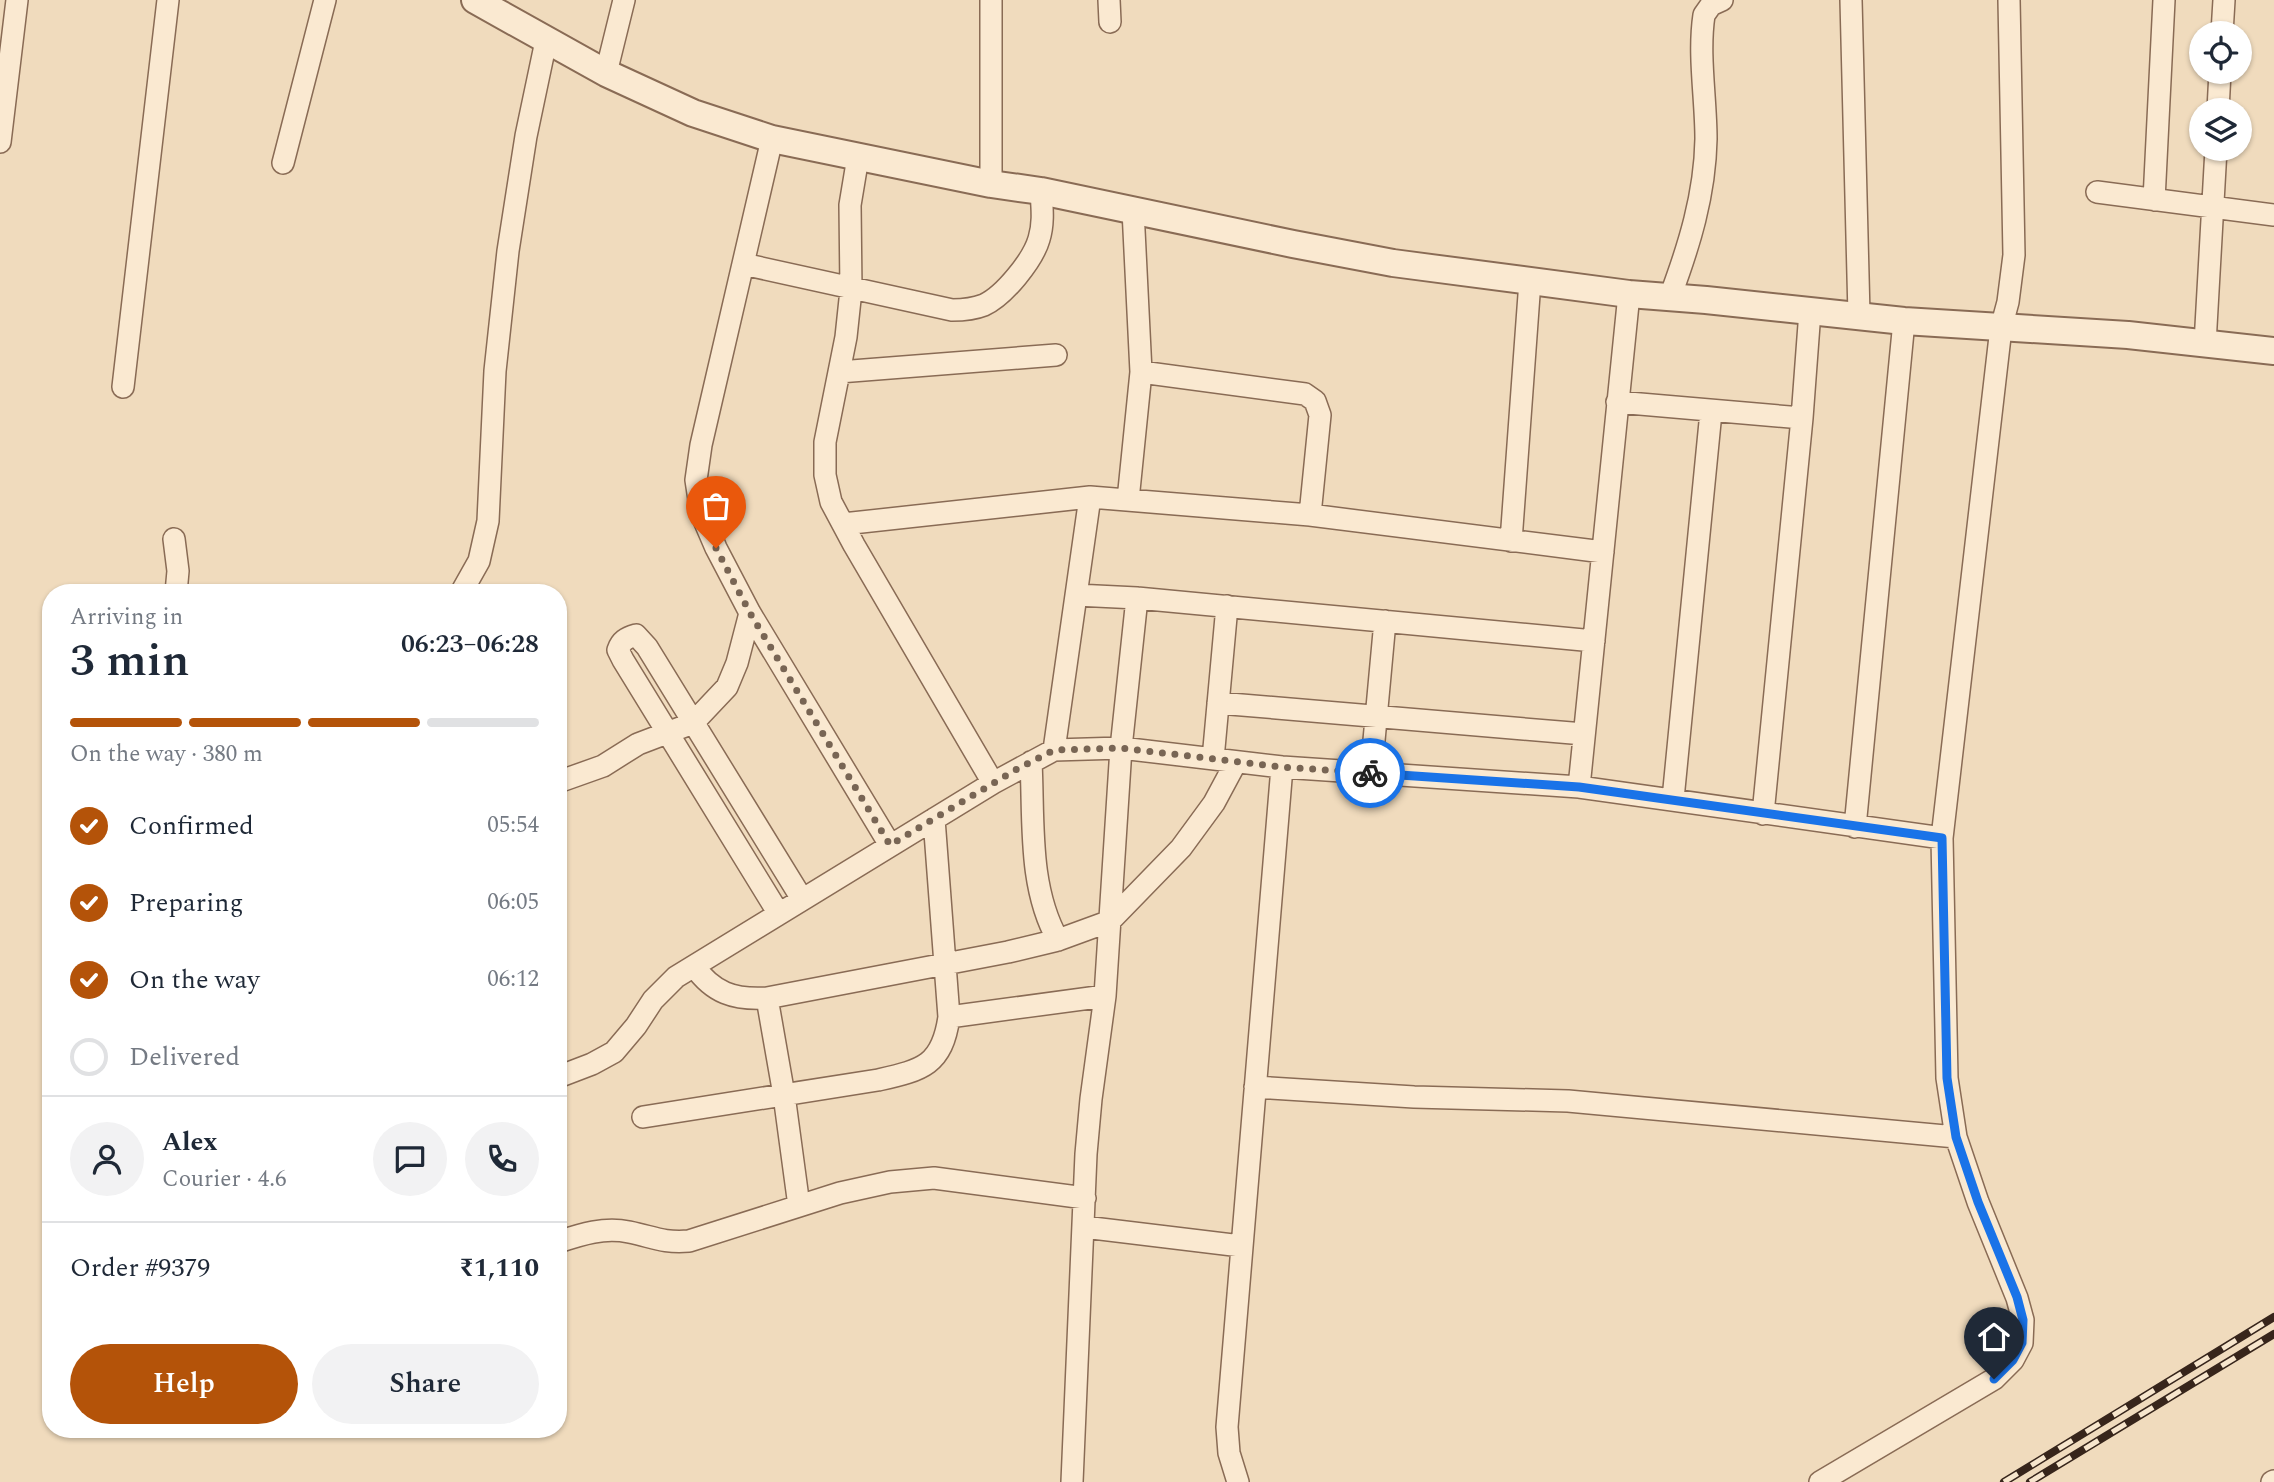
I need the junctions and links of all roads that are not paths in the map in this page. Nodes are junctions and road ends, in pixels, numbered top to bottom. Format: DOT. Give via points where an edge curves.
graph roads {
  1 [pos="17,0"];
  2 [pos="168,0"];
  3 [pos="325,0"];
  4 [pos="475,0"];
  5 [pos="624,0"];
  6 [pos="991,0"];
  7 [pos="1109,0"];
  8 [pos="1722,0"];
  9 [pos="1851,0"];
  10 [pos="2009,0"];
  11 [pos="2164,0"];
  12 [pos="2224,0"];
  13 [pos="2223,21"];
  14 [pos="1110,22"];
  15 [pos="546,41"];
  16 [pos="606,73"];
  17 [pos="772,139"];
  18 [pos="0,142"];
  19 [pos="858,157"];
  20 [pos="2216,161"];
  21 [pos="283,163"];
  22 [pos="991,184"];
  23 [pos="1041,191"];
  24 [pos="2097,192"];
  25 [pos="2154,200"];
  26 [pos="2213,208"];
  27 [pos="1133,210"];
  28 [pos="2274,215"];
  29 [pos="743,264"];
  30 [pos="1530,281"];
  31 [pos="851,290"];
  32 [pos="1629,295"];
  33 [pos="1670,297"];
  34 [pos="1810,312"];
  35 [pos="1859,315"];
  36 [pos="1904,321"];
  37 [pos="2000,328"];
  38 [pos="2205,344"];
  39 [pos="2274,351"];
  40 [pos="1056,355"];
  41 [pos="839,372"];
  42 [pos="1141,372"];
  43 [pos="123,387"];
  44 [pos="1617,402"];
  45 [pos="1711,412"];
  46 [pos="1802,418"];
  47 [pos="1090,497"];
  48 [pos="1128,500"];
  49 [pos="1310,515"];
  50 [pos="843,524"];
  51 [pos="174,540"];
  52 [pos="1511,541"];
  53 [pos="1603,552"];
  54 [pos="177,584"];
  55 [pos="466,584"];
  56 [pos="1076,595"];
  57 [pos="1138,598"];
  58 [pos="1227,606"];
  59 [pos="750,613"];
  60 [pos="1385,621"];
  61 [pos="1594,641"];
  62 [pos="1218,703"];
  63 [pos="1377,717"];
  64 [pos="693,723"];
  65 [pos="667,731"];
  66 [pos="1584,734"];
  67 [pos="1121,748"];
  68 [pos="1054,750"];
  69 [pos="1213,759"];
  70 [pos="1031,762"];
  71 [pos="1236,762"];
  72 [pos="1282,767"];
  73 [pos="1371,773"];
  74 [pos="567,779"];
  75 [pos="993,783"];
  76 [pos="1579,787"];
  77 [pos="1673,799"];
  78 [pos="1763,814"];
  79 [pos="934,818"];
  80 [pos="1855,827"];
  81 [pos="1942,838"];
  82 [pos="890,845"];
  83 [pos="802,899"];
  84 [pos="779,914"];
  85 [pos="1110,921"];
  86 [pos="1058,940"];
  87 [pos="946,963"];
  88 [pos="694,966"];
  89 [pos="1105,996"];
  90 [pos="767,998"];
  91 [pos="948,1017"];
  92 [pos="567,1074"];
  93 [pos="1255,1087"];
  94 [pos="784,1095"];
  95 [pos="643,1117"];
  96 [pos="1956,1137"];
  97 [pos="1085,1198"];
  98 [pos="799,1206"];
  99 [pos="1084,1227"];
  100 [pos="567,1239"];
  101 [pos="1241,1246"];
  102 [pos="1072,1482"];
  103 [pos="1238,1482"];
  104 [pos="1820,1482"];
  1 -- 18 [label="street"];
  2 -- 43 [label="street"];
  3 -- 21 [label="street"];
  4 -- 15 [label="street"];
  5 -- 16 [label="street"];
  6 -- 22 [label="street"];
  7 -- 14 [label="street"];
  8 -- 33 [label="street" via="1704,15 1703,181 1691,241"];
  9 -- 35 [label="street"];
  10 -- 37 [label="street" via="2014,255"];
  11 -- 25 [label="street"];
  12 -- 13 [label="street"];
  15 -- 16 [label="street"];
  15 -- 55 [label="street" via="509,251 495,371 488,521 479,561"];
  16 -- 17 [label="street" via="693,113"];
  17 -- 19 [label="street"];
  17 -- 29 [label="street"];
  19 -- 22 [label="street"];
  19 -- 31 [label="street" via="850,205"];
  20 -- 26 [label="street"];
  22 -- 23 [label="street"];
  23 -- 27 [label="street"];
  23 -- 31 [label="street" via="1042,222 1031,257 986,304 952,310"];
  24 -- 25 [label="street"];
  25 -- 26 [label="street"];
  26 -- 28 [label="street"];
  26 -- 38 [label="street"];
  27 -- 30 [label="street" via="1393,263"];
  27 -- 42 [label="street"];
  29 -- 31 [label="street"];
  29 -- 59 [label="street" via="696,480 701,513"];
  30 -- 32 [label="street"];
  30 -- 52 [label="street"];
  31 -- 41 [label="street"];
  32 -- 33 [label="street"];
  32 -- 44 [label="street"];
  33 -- 34 [label="street"];
  34 -- 35 [label="street"];
  34 -- 46 [label="street"];
  35 -- 36 [label="street"];
  36 -- 37 [label="street"];
  36 -- 80 [label="street"];
  37 -- 38 [label="street"];
  37 -- 81 [label="street"];
  38 -- 39 [label="street"];
  40 -- 41 [label="street"];
  41 -- 50 [label="street" via="825,442 825,475 831,502"];
  42 -- 48 [label="street"];
  42 -- 49 [label="street" via="1305,394 1315,401 1320,415"];
  44 -- 45 [label="street"];
  44 -- 53 [label="street"];
  45 -- 46 [label="street"];
  45 -- 77 [label="street"];
  46 -- 78 [label="street"];
  47 -- 48 [label="street"];
  47 -- 50 [label="street"];
  47 -- 56 [label="street"];
  48 -- 49 [label="street"];
  49 -- 52 [label="street"];
  50 -- 75 [label="street"];
  51 -- 54 [label="street"];
  52 -- 53 [label="street"];
  53 -- 61 [label="street"];
  56 -- 57 [label="street"];
  56 -- 68 [label="street"];
  57 -- 58 [label="street"];
  57 -- 67 [label="street"];
  58 -- 60 [label="street"];
  58 -- 62 [label="street"];
  59 -- 64 [label="street" via="727,687"];
  59 -- 82 [label="street"];
  60 -- 61 [label="street"];
  60 -- 63 [label="street"];
  61 -- 66 [label="street"];
  62 -- 63 [label="street"];
  62 -- 69 [label="street"];
  63 -- 66 [label="street"];
  63 -- 73 [label="street"];
  64 -- 65 [label="street"];
  64 -- 65 [label="street" via="641,639 628,637 618,650"];
  64 -- 83 [label="street"];
  65 -- 74 [label="street" via="603,766"];
  65 -- 84 [label="street"];
  66 -- 76 [label="street"];
  67 -- 68 [label="street"];
  67 -- 69 [label="street"];
  67 -- 85 [label="street"];
  68 -- 70 [label="street"];
  69 -- 71 [label="street"];
  70 -- 75 [label="street"];
  70 -- 86 [label="street" via="1039,894"];
  71 -- 72 [label="street"];
  71 -- 85 [label="street" via="1214,803 1181,848"];
  72 -- 73 [label="street"];
  72 -- 93 [label="street"];
  73 -- 76 [label="street"];
  75 -- 79 [label="street"];
  76 -- 77 [label="street"];
  77 -- 78 [label="street"];
  78 -- 80 [label="street"];
  79 -- 82 [label="street"];
  79 -- 87 [label="street"];
  80 -- 81 [label="street"];
  81 -- 96 [label="street" via="1947,1078"];
  82 -- 83 [label="street"];
  83 -- 84 [label="street"];
  84 -- 88 [label="street"];
  85 -- 86 [label="street"];
  85 -- 89 [label="street"];
  86 -- 87 [label="street"];
  87 -- 90 [label="street"];
  87 -- 91 [label="street"];
  88 -- 90 [label="street" via="720,993"];
  88 -- 92 [label="street" via="653,1000 614,1052"];
  89 -- 91 [label="street"];
  89 -- 97 [label="street" via="1091,1099"];
  90 -- 94 [label="street"];
  91 -- 94 [label="street" via="946,1039 935,1058 912,1072"];
  93 -- 96 [label="street" via="1568,1101"];
  93 -- 101 [label="street"];
  94 -- 95 [label="street"];
  94 -- 98 [label="street"];
  96 -- 104 [label="street" via="2017,1297 2022,1343 1994,1379"];
  97 -- 98 [label="street" via="934,1178 890,1182"];
  97 -- 99 [label="street"];
  98 -- 100 [label="street" via="689,1241 666,1243 608,1230"];
  99 -- 101 [label="street"];
  99 -- 102 [label="street"];
  101 -- 103 [label="street" via="1227,1427"];
}
